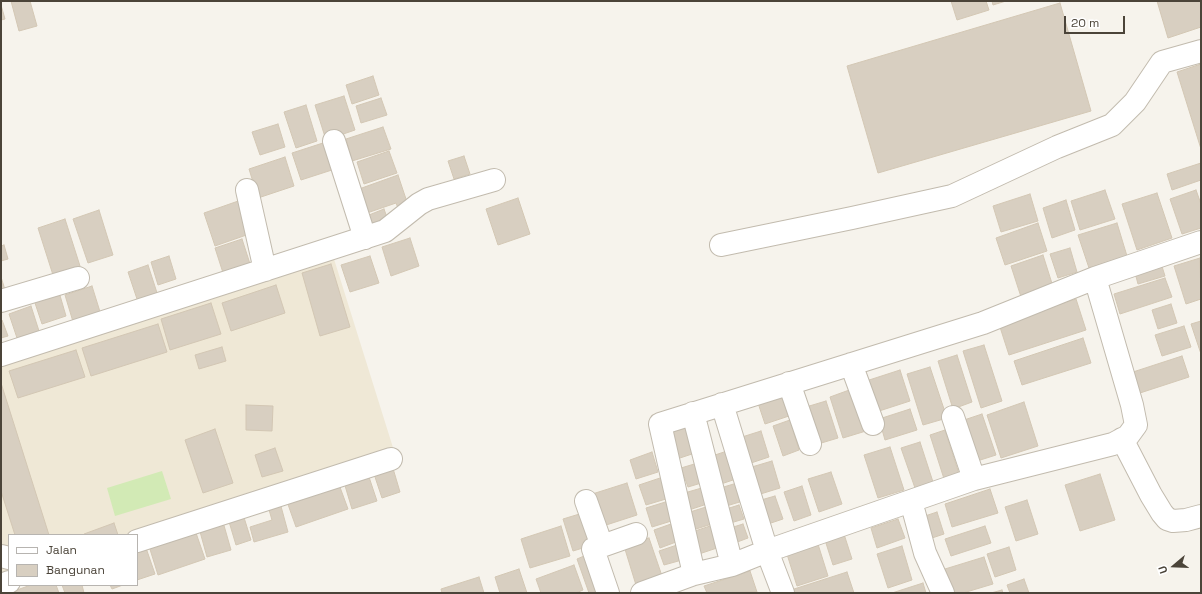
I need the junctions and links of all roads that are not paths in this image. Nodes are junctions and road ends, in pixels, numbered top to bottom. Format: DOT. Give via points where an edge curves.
graph roads {
  1 [pos="1201,51"];
  2 [pos="334,141"];
  3 [pos="494,180"];
  4 [pos="247,190"];
  5 [pos="365,238"];
  6 [pos="1201,242"];
  7 [pos="721,245"];
  8 [pos="265,270"];
  9 [pos="78,278"];
  10 [pos="1095,278"];
  11 [pos="1,301"];
  12 [pos="1,355"];
  13 [pos="851,364"];
  14 [pos="789,383"];
  15 [pos="722,404"];
  16 [pos="693,413"];
  17 [pos="953,417"];
  18 [pos="873,424"];
  19 [pos="1122,439"];
  20 [pos="810,444"];
  21 [pos="391,459"];
  22 [pos="974,479"];
  23 [pos="586,501"];
  24 [pos="911,501"];
  25 [pos="1201,516"];
  26 [pos="636,534"];
  27 [pos="138,541"];
  28 [pos="602,546"];
  29 [pos="767,551"];
  30 [pos="732,565"];
  31 [pos="694,574"];
  32 [pos="608,593"];
  33 [pos="642,593"];
  34 [pos="783,593"];
  35 [pos="943,593"];
  1 -- 7 [label="street" via="1162,62 1135,102 1112,125 1057,147 952,196"];
  2 -- 5 [label="street"];
  3 -- 5 [label="street" via="428,199 385,231"];
  4 -- 8 [label="street"];
  5 -- 8 [label="street"];
  6 -- 10 [label="street"];
  8 -- 12 [label="street"];
  9 -- 11 [label="street"];
  10 -- 13 [label="street" via="983,323"];
  10 -- 19 [label="street" via="1136,425 1128,436"];
  13 -- 14 [label="street"];
  13 -- 18 [label="street"];
  14 -- 15 [label="street"];
  14 -- 20 [label="street"];
  15 -- 16 [label="street"];
  15 -- 29 [label="street"];
  16 -- 30 [label="street"];
  16 -- 31 [label="street" via="660,424"];
  17 -- 22 [label="street"];
  19 -- 22 [label="street" via="1114,444"];
  19 -- 25 [label="street" via="1151,495 1167,519 1186,520"];
  21 -- 27 [label="street"];
  22 -- 24 [label="street"];
  23 -- 28 [label="street"];
  24 -- 29 [label="street"];
  24 -- 35 [label="street" via="925,553"];
  26 -- 28 [label="street"];
  28 -- 32 [label="street" via="593,549"];
  29 -- 30 [label="street"];
  29 -- 34 [label="street"];
  30 -- 31 [label="street"];
  31 -- 33 [label="street"];
}
